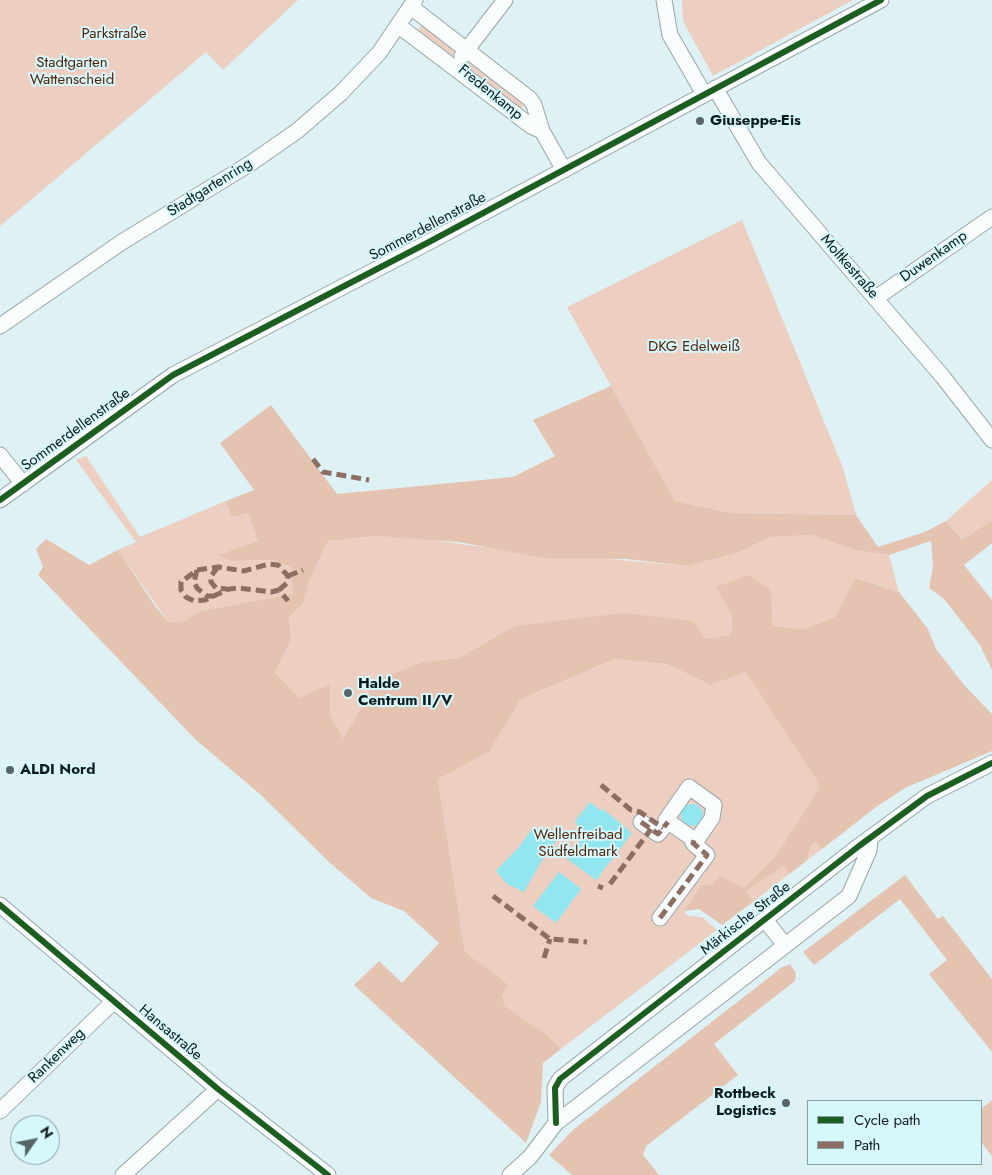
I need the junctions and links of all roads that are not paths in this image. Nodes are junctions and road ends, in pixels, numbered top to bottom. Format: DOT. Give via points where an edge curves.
graph roads {
  1 [pos="505,0"];
  2 [pos="664,0"];
  3 [pos="882,0"];
  4 [pos="413,4"];
  5 [pos="399,26"];
  6 [pos="467,49"];
  7 [pos="453,67"];
  8 [pos="709,91"];
  9 [pos="542,131"];
  10 [pos="564,170"];
  11 [pos="992,217"];
  12 [pos="876,298"];
  13 [pos="0,326"];
  14 [pos="992,440"];
  15 [pos="0,454"];
  16 [pos="23,484"];
  17 [pos="0,500"];
  18 [pos="992,763"];
  19 [pos="641,822"];
  20 [pos="668,822"];
  21 [pos="694,840"];
  22 [pos="870,840"];
  23 [pos="2,911"];
  24 [pos="660,918"];
  25 [pos="765,920"];
  26 [pos="785,945"];
  27 [pos="114,1002"];
  28 [pos="218,1089"];
  29 [pos="0,1110"];
  30 [pos="556,1123"];
  31 [pos="123,1175"];
  32 [pos="328,1175"];
  33 [pos="510,1175"];
  1 -- 6 [label="street, Fredenkamp"];
  2 -- 8 [label="street, Moltkestraße" via="670,35"];
  3 -- 8 [label="street, Sommerdellenstraße"];
  4 -- 5 [label="street, Stadtgartenring"];
  4 -- 6 [label="street, Stadtgartenring"];
  5 -- 7 [label="street"];
  5 -- 13 [label="street, Stadtgartenring" via="379,53 341,93 297,131 252,163 100,256"];
  6 -- 7 [label="street, Fredenkamp"];
  6 -- 9 [label="street, Fredenkamp" via="530,99"];
  7 -- 9 [label="street, Fredenkamp"];
  8 -- 10 [label="street, Sommerdellenstraße"];
  8 -- 12 [label="street, Moltkestraße" via="759,163"];
  9 -- 10 [label="street, Fredenkamp"];
  10 -- 16 [label="street, Sommerdellenstraße" via="173,375"];
  11 -- 12 [label="street, Duwenkamp"];
  12 -- 14 [label="street, Moltkestraße"];
  15 -- 16 [label="street"];
  16 -- 17 [label="street, Sommerdellenstraße"];
  18 -- 22 [label="street, Märkische Straße" via="927,796"];
  19 -- 20 [label="street" via="658,834"];
  20 -- 21 [label="street"];
  20 -- 21 [label="street" via="666,820 690,788 698,793 714,805 712,818 696,842"];
  21 -- 24 [label="street" via="693,843 707,855"];
  22 -- 25 [label="street, Märkische Straße"];
  22 -- 26 [label="street" via="869,850 849,896"];
  23 -- 27 [label="street, Hansastraße"];
  25 -- 26 [label="street, Märkische Straße"];
  25 -- 30 [label="street, Märkische Straße" via="560,1079 554,1088"];
  26 -- 30 [label="street"];
  27 -- 28 [label="street, Hansastraße"];
  27 -- 29 [label="street, Rankenweg"];
  28 -- 31 [label="street"];
  28 -- 32 [label="street, Hansastraße"];
  30 -- 33 [label="street" via="530,1157"];
}
